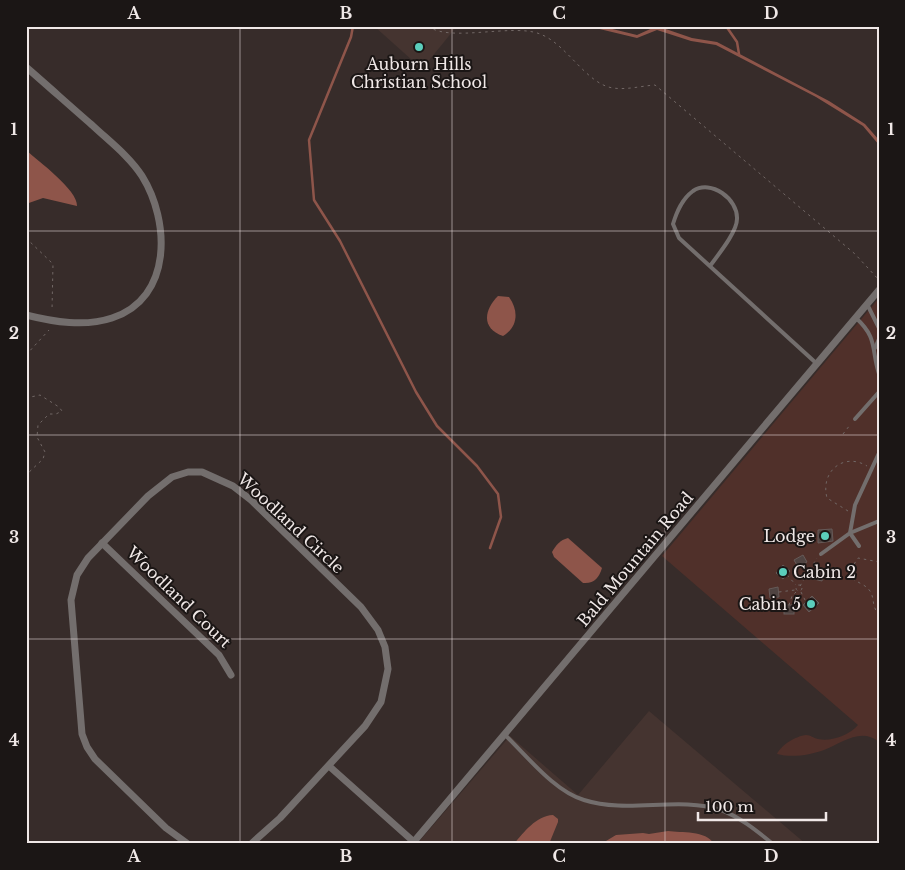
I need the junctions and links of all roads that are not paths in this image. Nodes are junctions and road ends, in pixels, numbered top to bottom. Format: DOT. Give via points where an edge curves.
graph roads {
  1 [pos="26,67"];
  2 [pos="710,266"];
  3 [pos="879,290"];
  4 [pos="867,304"];
  5 [pos="26,315"];
  6 [pos="856,317"];
  7 [pos="879,328"];
  8 [pos="879,339"];
  9 [pos="875,348"];
  10 [pos="816,363"];
  11 [pos="879,374"];
  12 [pos="879,392"];
  13 [pos="855,420"];
  14 [pos="879,453"];
  15 [pos="879,521"];
  16 [pos="850,533"];
  17 [pos="102,543"];
  18 [pos="859,546"];
  19 [pos="821,554"];
  20 [pos="231,676"];
  21 [pos="505,735"];
  22 [pos="329,766"];
  23 [pos="413,843"];
  24 [pos="188,844"];
  25 [pos="251,844"];
  26 [pos="773,844"];
  1 -- 5 [label="street" via="136,167 155,206 162,250 156,277 149,289 132,307 114,318 77,323"];
  2 -- 2 [label="lane" via="679,238 673,224 686,198 694,190 702,188 712,188 731,200 736,209 737,220"];
  2 -- 10 [label="lane"];
  3 -- 4 [label="street, Bald Mountain Road"];
  4 -- 6 [label="street, Bald Mountain Road"];
  4 -- 7 [label="lane"];
  6 -- 9 [label="lane" via="870,334"];
  6 -- 10 [label="street, Bald Mountain Road"];
  8 -- 9 [label="lane"];
  9 -- 11 [label="lane"];
  10 -- 21 [label="street, Bald Mountain Road"];
  12 -- 13 [label="lane"];
  14 -- 16 [label="lane" via="853,514"];
  15 -- 16 [label="lane"];
  16 -- 18 [label="lane"];
  16 -- 19 [label="lane"];
  17 -- 20 [label="street, Woodland Court" via="219,655"];
  17 -- 22 [label="street, Woodland Circle" via="159,485 180,474 202,472 233,486 251,500 361,607 378,630 385,647 387,683 374,715"];
  17 -- 24 [label="street, Woodland Circle" via="80,570 71,600 82,734 95,759 166,828"];
  21 -- 23 [label="street, Bald Mountain Road"];
  21 -- 26 [label="lane" via="560,788 583,800 609,805 682,805 722,810"];
  22 -- 23 [label="street"];
  22 -- 25 [label="street, Woodland Circle"];
}
